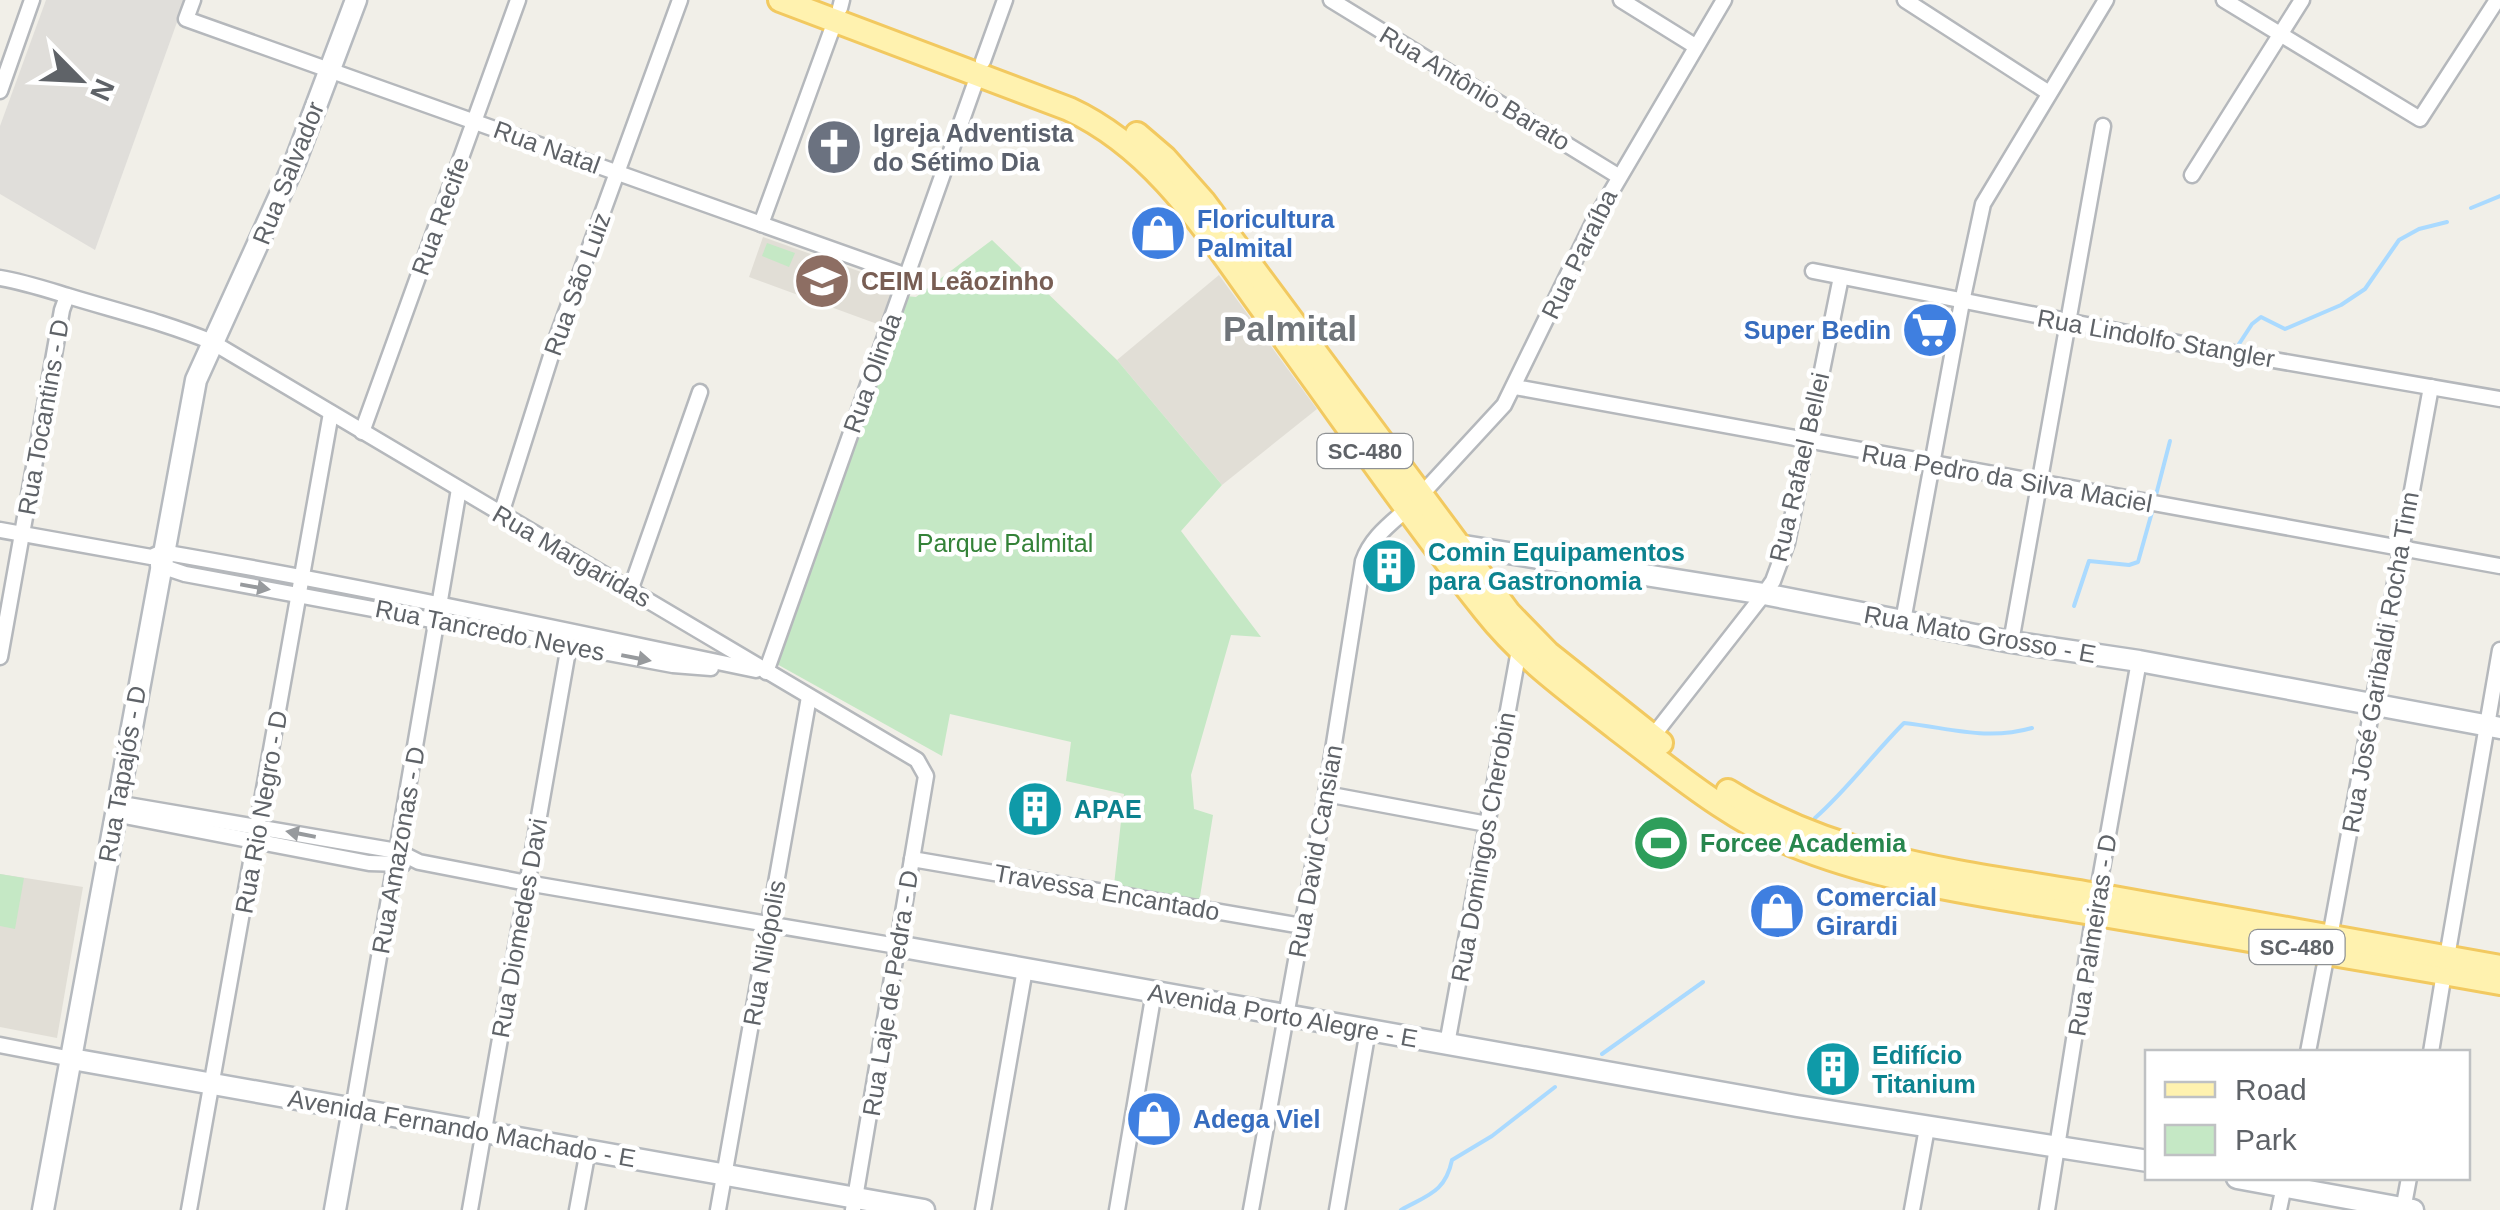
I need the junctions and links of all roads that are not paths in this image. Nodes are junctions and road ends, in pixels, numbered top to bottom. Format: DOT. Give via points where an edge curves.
graph roads {
  1 [pos="32,0"];
  2 [pos="193,0"];
  3 [pos="356,0"];
  4 [pos="518,0"];
  5 [pos="680,0"];
  6 [pos="780,0"];
  7 [pos="1004,0"];
  8 [pos="1621,0"];
  9 [pos="1724,0"];
  10 [pos="2106,0"];
  11 [pos="2224,0"];
  12 [pos="2302,0"];
  13 [pos="2497,0"];
  14 [pos="1334,1"];
  15 [pos="1910,1"];
  16 [pos="834,7"];
  17 [pos="2280,35"];
  18 [pos="1695,46"];
  19 [pos="981,68"];
  20 [pos="330,69"];
  21 [pos="0,91"];
  22 [pos="2050,93"];
  23 [pos="474,121"];
  24 [pos="2103,126"];
  25 [pos="617,172"];
  26 [pos="2192,175"];
  27 [pos="1618,176"];
  28 [pos="761,224"];
  29 [pos="1813,270"];
  30 [pos="907,276"];
  31 [pos="0,278"];
  32 [pos="1841,278"];
  33 [pos="67,296"];
  34 [pos="1962,302"];
  35 [pos="2068,322"];
  36 [pos="212,342"];
  37 [pos="1515,387"];
  38 [pos="2431,387"];
  39 [pos="700,392"];
  40 [pos="2500,399"];
  41 [pos="331,414"];
  42 [pos="362,432"];
  43 [pos="1806,440"];
  44 [pos="1932,464"];
  45 [pos="2039,484"];
  46 [pos="459,489"];
  47 [pos="1414,502"];
  48 [pos="501,514"];
  49 [pos="0,530"];
  50 [pos="23,534"];
  51 [pos="2401,549"];
  52 [pos="1450,550"];
  53 [pos="157,559"];
  54 [pos="2500,566"];
  55 [pos="302,576"];
  56 [pos="630,591"];
  57 [pos="1764,594"];
  58 [pos="299,595"];
  59 [pos="440,602"];
  60 [pos="437,620"];
  61 [pos="1903,621"];
  62 [pos="708,634"];
  63 [pos="2011,642"];
  64 [pos="569,645"];
  65 [pos="1519,650"];
  66 [pos="2500,650"];
  67 [pos="0,657"];
  68 [pos="698,658"];
  69 [pos="2139,661"];
  70 [pos="766,672"];
  71 [pos="809,696"];
  72 [pos="2373,703"];
  73 [pos="2494,727"];
  74 [pos="1648,743"];
  75 [pos="926,776"];
  76 [pos="1326,794"];
  77 [pos="115,808"];
  78 [pos="1487,824"];
  79 [pos="258,825"];
  80 [pos="256,843"];
  81 [pos="396,858"];
  82 [pos="912,859"];
  83 [pos="527,883"];
  84 [pos="2096,904"];
  85 [pos="769,924"];
  86 [pos="1302,926"];
  87 [pos="2328,945"];
  88 [pos="897,946"];
  89 [pos="2446,965"];
  90 [pos="2500,967"];
  91 [pos="1025,969"];
  92 [pos="2500,983"];
  93 [pos="1154,992"];
  94 [pos="1286,1015"];
  95 [pos="1368,1030"];
  96 [pos="1446,1044"];
  97 [pos="0,1045"];
  98 [pos="2308,1050"];
  99 [pos="2430,1050"];
  100 [pos="72,1058"];
  101 [pos="212,1084"];
  102 [pos="353,1109"];
  103 [pos="1926,1128"];
  104 [pos="484,1132"];
  105 [pos="2058,1146"];
  106 [pos="588,1150"];
  107 [pos="2145,1160"];
  108 [pos="725,1175"];
  109 [pos="2409,1180"];
  110 [pos="2284,1182"];
  111 [pos="854,1204"];
  112 [pos="2407,1209"];
  113 [pos="43,1210"];
  114 [pos="189,1210"];
  115 [pos="335,1210"];
  116 [pos="470,1210"];
  117 [pos="577,1210"];
  118 [pos="718,1210"];
  119 [pos="924,1210"];
  120 [pos="982,1210"];
  121 [pos="1118,1210"];
  122 [pos="1251,1210"];
  123 [pos="1338,1210"];
  124 [pos="1912,1210"];
  125 [pos="2047,1210"];
  126 [pos="2279,1210"];
  1 -- 21 [label="street"];
  2 -- 20 [label="street, Rua Natal" via="186,19"];
  3 -- 20 [label="street, Rua Salvador"];
  4 -- 23 [label="street, Rua Recife"];
  5 -- 25 [label="street, Rua São Luiz"];
  6 -- 16 [label="main road, SC-480"];
  7 -- 19 [label="street, Rua Olinda"];
  8 -- 18 [label="street"];
  9 -- 18 [label="street, Rua Paraíba"];
  10 -- 22 [label="street"];
  11 -- 17 [label="street"];
  12 -- 17 [label="street"];
  13 -- 17 [label="street" via="2420,119"];
  14 -- 27 [label="street, Rua Antônio Barato"];
  15 -- 22 [label="street"];
  16 -- 19 [label="main road, SC-480"];
  16 -- 28 [label="street"];
  17 -- 26 [label="street"];
  18 -- 27 [label="street, Rua Paraíba"];
  19 -- 30 [label="street, Rua Olinda"];
  19 -- 47 [label="main road, SC-480" via="1109,130 1155,170"];
  20 -- 23 [label="street, Rua Natal"];
  20 -- 36 [label="street, Rua Salvador"];
  22 -- 34 [label="street" via="1983,204"];
  23 -- 25 [label="street, Rua Natal"];
  23 -- 42 [label="street, Rua Recife"];
  24 -- 35 [label="street"];
  25 -- 28 [label="street, Rua Natal"];
  25 -- 48 [label="street, Rua São Luiz"];
  27 -- 37 [label="street, Rua Paraíba"];
  28 -- 30 [label="street, Rua Natal"];
  29 -- 32 [label="street, Rua Lindolfo Stangler"];
  30 -- 70 [label="street, Rua Olinda"];
  31 -- 33 [label="street, Rua Margaridas"];
  32 -- 34 [label="street, Rua Lindolfo Stangler"];
  32 -- 43 [label="street, Rua Rafael Bellei"];
  33 -- 36 [label="street, Rua Margaridas"];
  33 -- 50 [label="street, Rua Tocantins - D"];
  34 -- 35 [label="street, Rua Lindolfo Stangler"];
  34 -- 44 [label="street"];
  35 -- 38 [label="street, Rua Lindolfo Stangler"];
  35 -- 45 [label="street"];
  36 -- 41 [label="street, Rua Margaridas"];
  36 -- 53 [label="street, Rua Tapajós - D" via="196,380"];
  37 -- 43 [label="street, Rua Pedro da Silva Maciel"];
  37 -- 47 [label="street, Rua Paraíba"];
  38 -- 40 [label="street, Rua Lindolfo Stangler"];
  38 -- 51 [label="street, Rua José Garibaldi Rocha Tinn"];
  39 -- 56 [label="street"];
  41 -- 42 [label="street, Rua Margaridas"];
  41 -- 55 [label="street, Rua Rio Negro - D"];
  42 -- 46 [label="street, Rua Margaridas"];
  43 -- 44 [label="street, Rua Pedro da Silva Maciel"];
  43 -- 57 [label="street, Rua Rafael Bellei" via="1787,543"];
  44 -- 45 [label="street, Rua Pedro da Silva Maciel"];
  44 -- 61 [label="street"];
  45 -- 51 [label="street, Rua Pedro da Silva Maciel"];
  45 -- 63 [label="street"];
  46 -- 48 [label="street, Rua Margaridas"];
  46 -- 59 [label="street, Rua Amazonas - D"];
  47 -- 52 [label="main road, SC-480"];
  47 -- 76 [label="street, Rua David Cansian" via="1378,534 1363,562"];
  48 -- 56 [label="street, Rua Margaridas"];
  49 -- 50 [label="street, Rua Tancredo Neves"];
  50 -- 53 [label="street, Rua Tancredo Neves"];
  50 -- 67 [label="street, Rua Tocantins - D"];
  51 -- 54 [label="street, Rua Pedro da Silva Maciel"];
  51 -- 72 [label="street, Rua José Garibaldi Rocha Tinn"];
  52 -- 57 [label="street, Rua Mato Grosso - E"];
  52 -- 65 [label="main road, SC-480" via="1487,614"];
  52 -- 74 [label="main road, SC-480" via="1533,639"];
  53 -- 55 [label="street, Rua Tancredo Neves"];
  53 -- 58 [label="street, Rua Tancredo Neves, one-way"];
  53 -- 77 [label="street, Rua Tapajós - D"];
  55 -- 58 [label="street, Rua Rio Negro - D"];
  55 -- 59 [label="street, Rua Tancredo Neves"];
  56 -- 62 [label="street, Rua Margaridas"];
  57 -- 61 [label="street, Rua Mato Grosso - E"];
  57 -- 74 [label="street, Rua Rafael Bellei"];
  58 -- 60 [label="street, Rua Tancredo Neves"];
  58 -- 79 [label="street, Rua Rio Negro - D"];
  59 -- 60 [label="street, Rua Amazonas - D"];
  59 -- 68 [label="street, Rua Tancredo Neves"];
  60 -- 64 [label="street, Rua Tancredo Neves"];
  60 -- 81 [label="street, Rua Amazonas - D"];
  61 -- 63 [label="street, Rua Mato Grosso - E"];
  62 -- 68 [label="street"];
  62 -- 70 [label="street, Rua Margaridas"];
  63 -- 69 [label="street, Rua Mato Grosso - E"];
  64 -- 70 [label="street, Rua Tancredo Neves, one-way" via="673,666"];
  64 -- 83 [label="street, Rua Diomedes Davi"];
  65 -- 74 [label="main road, SC-480"];
  65 -- 78 [label="street, Rua Domingos Cherobin"];
  66 -- 73 [label="street"];
  68 -- 70 [label="street, Rua Tancredo Neves"];
  69 -- 72 [label="street, Rua Mato Grosso - E"];
  69 -- 84 [label="street, Rua Palmeiras - D"];
  70 -- 71 [label="street, Rua Margaridas"];
  71 -- 75 [label="street, Rua Margaridas" via="917,760"];
  71 -- 85 [label="street, Rua Nilópolis"];
  72 -- 73 [label="street, Rua Mato Grosso - E"];
  72 -- 87 [label="street, Rua José Garibaldi Rocha Tinn"];
  73 -- 89 [label="street"];
  74 -- 84 [label="main road, SC-480" via="1761,830 1804,850 1934,886"];
  75 -- 82 [label="street, Rua Laje de Pedra - D"];
  76 -- 78 [label="street"];
  76 -- 86 [label="street, Rua David Cansian"];
  77 -- 79 [label="street, Avenida Porto Alegre - E"];
  77 -- 80 [label="street, Avenida Porto Alegre - E"];
  77 -- 100 [label="street, Rua Tapajós - D"];
  78 -- 96 [label="street, Rua Domingos Cherobin"];
  79 -- 80 [label="street, Rua Rio Negro - D"];
  81 -- 79 [label="street, Avenida Porto Alegre - E, one-way"];
  80 -- 81 [label="street, Avenida Porto Alegre - E"];
  80 -- 101 [label="street, Rua Rio Negro - D"];
  81 -- 83 [label="street, Avenida Porto Alegre - E"];
  81 -- 102 [label="street, Rua Amazonas - D"];
  82 -- 86 [label="street, Travessa Encantado"];
  82 -- 88 [label="street, Rua Laje de Pedra - D"];
  83 -- 85 [label="street, Avenida Porto Alegre - E"];
  83 -- 104 [label="street, Rua Diomedes Davi"];
  84 -- 87 [label="main road, SC-480"];
  84 -- 105 [label="street, Rua Palmeiras - D"];
  85 -- 88 [label="street, Avenida Porto Alegre - E"];
  85 -- 108 [label="street, Rua Nilópolis"];
  86 -- 94 [label="street, Rua David Cansian"];
  87 -- 89 [label="main road, SC-480"];
  87 -- 98 [label="street, Rua José Garibaldi Rocha Tinn"];
  88 -- 91 [label="street, Avenida Porto Alegre - E"];
  88 -- 111 [label="street, Rua Laje de Pedra - D"];
  89 -- 90 [label="main road, SC-480"];
  89 -- 92 [label="main road, SC-480"];
  89 -- 99 [label="street"];
  91 -- 93 [label="street, Avenida Porto Alegre - E"];
  91 -- 120 [label="street"];
  93 -- 94 [label="street, Avenida Porto Alegre - E"];
  93 -- 121 [label="street"];
  94 -- 95 [label="street, Avenida Porto Alegre - E"];
  94 -- 122 [label="street, Rua David Cansian"];
  95 -- 96 [label="street, Avenida Porto Alegre - E"];
  95 -- 123 [label="street"];
  96 -- 103 [label="street, Avenida Porto Alegre - E"];
  97 -- 100 [label="street, Avenida Fernando Machado - E"];
  100 -- 101 [label="street, Avenida Fernando Machado - E"];
  100 -- 113 [label="street, Rua Tapajós - D"];
  101 -- 102 [label="street, Avenida Fernando Machado - E"];
  101 -- 114 [label="street, Rua Rio Negro - D"];
  102 -- 104 [label="street, Avenida Fernando Machado - E"];
  102 -- 115 [label="street, Rua Amazonas - D"];
  103 -- 105 [label="street, Avenida Porto Alegre - E"];
  103 -- 124 [label="street"];
  104 -- 106 [label="street, Avenida Fernando Machado - E"];
  104 -- 116 [label="street, Rua Diomedes Davi"];
  105 -- 107 [label="street, Avenida Porto Alegre - E"];
  105 -- 125 [label="street, Rua Palmeiras - D"];
  106 -- 108 [label="street, Avenida Fernando Machado - E"];
  106 -- 117 [label="street"];
  108 -- 111 [label="street, Avenida Fernando Machado - E"];
  108 -- 118 [label="street, Rua Nilópolis"];
  109 -- 112 [label="street"];
  110 -- 112 [label="street"];
  110 -- 126 [label="street"];
  111 -- 119 [label="street, Avenida Fernando Machado - E"];
}
